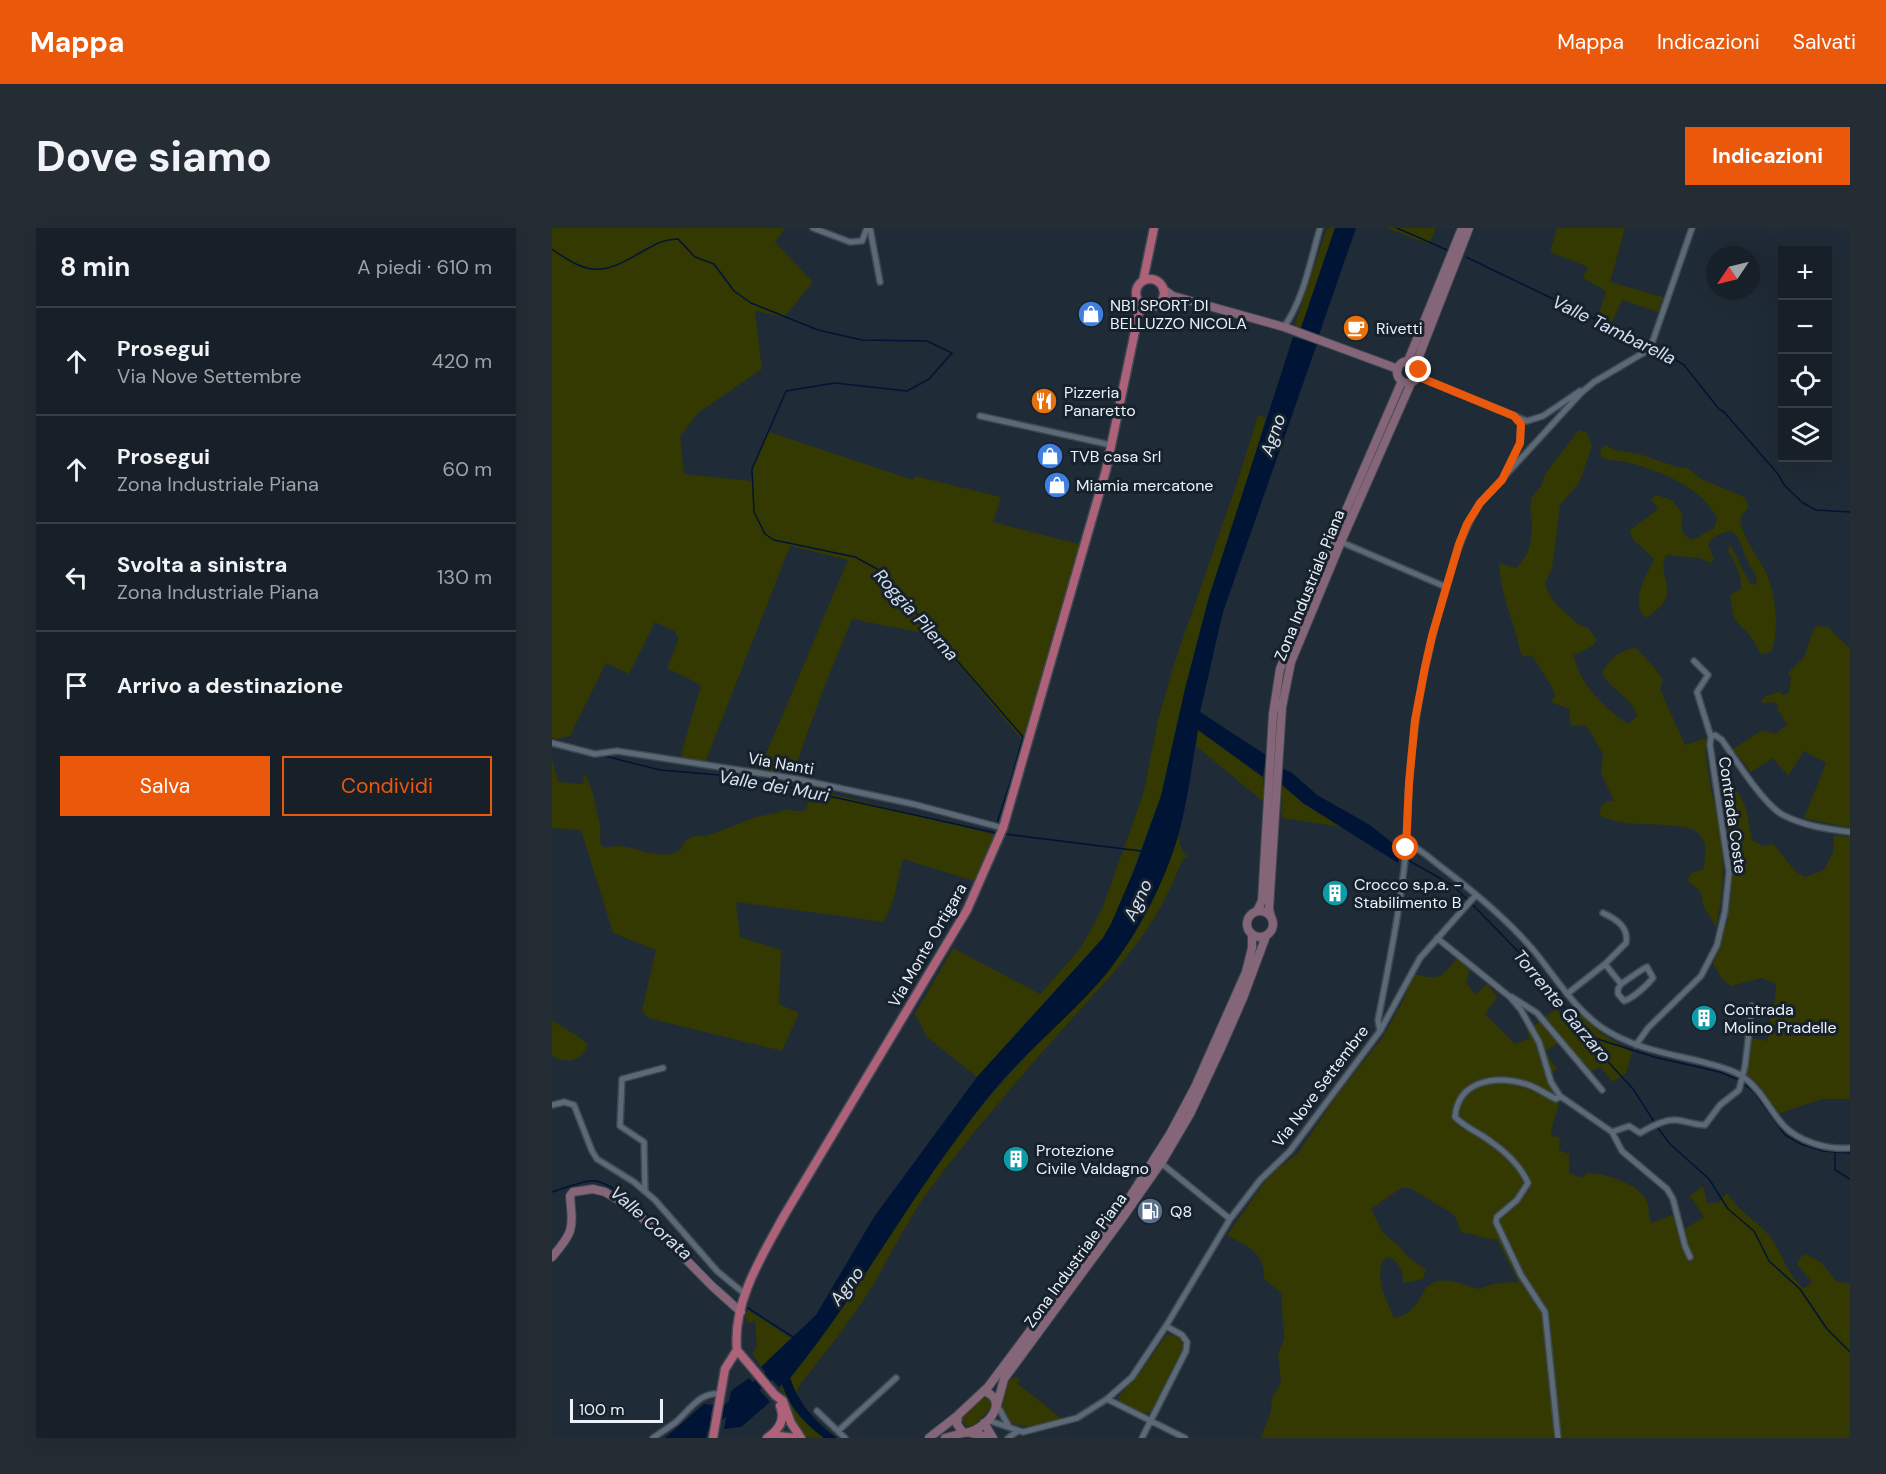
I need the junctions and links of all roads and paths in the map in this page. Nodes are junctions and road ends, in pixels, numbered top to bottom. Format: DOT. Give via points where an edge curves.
graph roads {
  1 [pos="813,228"];
  2 [pos="868,228"];
  3 [pos="1154,228"];
  4 [pos="1320,228"];
  5 [pos="1462,228"];
  6 [pos="1469,228"];
  7 [pos="1692,228"];
  8 [pos="1147,280"];
  9 [pos="880,282"];
  10 [pos="1163,289"];
  11 [pos="1173,296"];
  12 [pos="1138,300"];
  13 [pos="1162,300"];
  14 [pos="1149,307"];
  15 [pos="1139,312"];
  16 [pos="1288,329"];
  17 [pos="1412,362"];
  18 [pos="1398,369"];
  19 [pos="1419,377"];
  20 [pos="1402,381"];
  21 [pos="1594,382"];
  22 [pos="1411,383"];
  23 [pos="980,416"];
  24 [pos="1514,416"];
  25 [pos="1111,445"];
  26 [pos="1502,480"];
  27 [pos="1341,542"];
  28 [pos="1446,587"];
  29 [pos="1694,661"];
  30 [pos="1711,737"];
  31 [pos="552,743"];
  32 [pos="1003,828"];
  33 [pos="1850,832"];
  34 [pos="1406,846"];
  35 [pos="1476,895"];
  36 [pos="1257,911"];
  37 [pos="1603,913"];
  38 [pos="1271,916"];
  39 [pos="1252,934"];
  40 [pos="1266,936"];
  41 [pos="1437,938"];
  42 [pos="1605,964"];
  43 [pos="1621,984"];
  44 [pos="1567,994"];
  45 [pos="1510,997"];
  46 [pos="1752,1006"];
  47 [pos="1380,1031"];
  48 [pos="1636,1044"];
  49 [pos="663,1068"];
  50 [pos="1743,1077"];
  51 [pos="1602,1090"];
  52 [pos="1560,1096"];
  53 [pos="552,1105"];
  54 [pos="1612,1132"];
  55 [pos="1850,1148"];
  56 [pos="1161,1163"];
  57 [pos="645,1190"];
  58 [pos="1230,1219"];
  59 [pos="552,1257"];
  60 [pos="1690,1257"];
  61 [pos="746,1295"];
  62 [pos="741,1312"];
  63 [pos="1166,1326"];
  64 [pos="736,1350"];
  65 [pos="745,1361"];
  66 [pos="725,1369"];
  67 [pos="896,1378"];
  68 [pos="984,1392"];
  69 [pos="721,1395"];
  70 [pos="775,1395"];
  71 [pos="1107,1399"];
  72 [pos="997,1405"];
  73 [pos="817,1411"];
  74 [pos="958,1415"];
  75 [pos="1150,1421"];
  76 [pos="985,1422"];
  77 [pos="1009,1426"];
  78 [pos="838,1431"];
  79 [pos="1018,1431"];
  80 [pos="714,1433"];
  81 [pos="965,1433"];
  82 [pos="653,1438"];
  83 [pos="721,1438"];
  84 [pos="768,1438"];
  85 [pos="795,1438"];
  86 [pos="801,1438"];
  87 [pos="845,1438"];
  88 [pos="929,1438"];
  89 [pos="945,1438"];
  90 [pos="987,1438"];
  91 [pos="993,1438"];
  92 [pos="1008,1438"];
  93 [pos="1142,1438"];
  94 [pos="1185,1438"];
  95 [pos="1558,1438"];
  1 -- 2 [label="street" via="850,242 862,241"];
  2 -- 9 [label="street"];
  3 -- 8 [label="main road"];
  4 -- 16 [label="street"];
  5 -- 17 [label="main road"];
  6 -- 17 [label="main road"];
  7 -- 21 [label="street, Via Nove Settembre" via="1650,349"];
  8 -- 10 [label="main road" via="1159,283"];
  8 -- 12 [label="main road" via="1137,290"];
  10 -- 11 [label="main road"];
  10 -- 13 [label="main road"];
  11 -- 13 [label="main road"];
  11 -- 16 [label="main road"];
  12 -- 14 [label="main road"];
  12 -- 15 [label="main road, Via Monte Ortigara"];
  13 -- 14 [label="main road"];
  14 -- 15 [label="main road"];
  15 -- 25 [label="main road, Via Monte Ortigara"];
  16 -- 18 [label="main road"];
  17 -- 18 [label="main road" via="1401,363"];
  17 -- 19 [label="main road"];
  18 -- 20 [label="main road"];
  19 -- 22 [label="main road, Zona Industriale Piana"];
  19 -- 24 [label="street"];
  20 -- 22 [label="main road"];
  20 -- 36 [label="main road, Zona Industriale Piana" via="1287,650 1276,689 1262,901"];
  21 -- 24 [label="street" via="1543,416 1527,421"];
  21 -- 26 [label="street, Via Nove Settembre"];
  22 -- 27 [label="main road, Zona Industriale Piana"];
  23 -- 25 [label="street"];
  24 -- 26 [label="street" via="1521,424 1520,443"];
  25 -- 32 [label="main road, Via Monte Ortigara"];
  26 -- 28 [label="street, Via Nove Settembre" via="1467,524"];
  27 -- 28 [label="street"];
  27 -- 38 [label="main road, Zona Industriale Piana" via="1291,662 1282,707"];
  28 -- 34 [label="street, Via Nove Settembre" via="1417,707"];
  29 -- 30 [label="street" via="1708,675 1697,692"];
  30 -- 33 [label="street, Contrada Coste" via="1716,735 1722,740 1766,800 1781,814 1815,827"];
  30 -- 48 [label="street, Contrada Coste" via="1729,872 1717,945 1701,976"];
  31 -- 32 [label="street, Via Nanti" via="595,754 617,751 797,778"];
  32 -- 61 [label="main road, Via Monte Ortigara" via="968,910 785,1214"];
  34 -- 35 [label="street" via="1431,859"];
  34 -- 47 [label="street, Via Nove Settembre" via="1378,1020"];
  35 -- 41 [label="street"];
  35 -- 44 [label="street" via="1529,944"];
  36 -- 38 [label="main road"];
  36 -- 39 [label="main road" via="1247,921"];
  37 -- 42 [label="street" via="1622,924 1627,938"];
  38 -- 40 [label="main road" via="1272,929"];
  39 -- 40 [label="main road"];
  39 -- 68 [label="main road, Zona Industriale Piana" via="1246,972 1170,1134 1130,1197"];
  40 -- 56 [label="main road, Zona Industriale Piana" via="1222,1046 1190,1114"];
  41 -- 45 [label="street"];
  41 -- 47 [label="street" via="1411,971"];
  42 -- 43 [label="street"];
  42 -- 44 [label="street"];
  43 -- 43 [label="street" via="1618,994 1627,1000 1653,978 1647,967"];
  44 -- 48 [label="street" via="1593,1021"];
  45 -- 51 [label="street" via="1537,1013"];
  45 -- 52 [label="street" via="1539,1042 1551,1082"];
  46 -- 50 [label="street"];
  47 -- 58 [label="street, Via Nove Settembre" via="1290,1150"];
  48 -- 50 [label="street" via="1715,1065"];
  49 -- 57 [label="street" via="622,1079 620,1126 644,1142"];
  50 -- 54 [label="street" via="1735,1095 1705,1125 1674,1119 1640,1133 1629,1126"];
  50 -- 55 [label="street" via="1760,1090 1791,1133 1821,1145"];
  52 -- 54 [label="street"];
  52 -- 95 [label="street" via="1556,1099 1508,1079 1494,1080 1462,1094 1455,1117 1512,1159 1528,1183 1496,1222 1521,1275 1545,1312"];
  53 -- 57 [label="street" via="574,1105 597,1159"];
  54 -- 60 [label="street" via="1622,1151 1667,1189"];
  56 -- 58 [label="street"];
  56 -- 72 [label="main road, Zona Industriale Piana" via="1004,1379"];
  57 -- 61 [label="street" via="727,1280"];
  58 -- 63 [label="street, Via Nove Settembre"];
  59 -- 62 [label="main road" via="573,1228 573,1192 606,1192 648,1222"];
  61 -- 62 [label="main road, Via Monte Ortigara"];
  62 -- 64 [label="main road, Via Monte Ortigara"];
  63 -- 71 [label="street, Via Nove Settembre" via="1132,1377"];
  63 -- 75 [label="street" via="1182,1335 1187,1342 1186,1351"];
  64 -- 65 [label="main road"];
  64 -- 66 [label="main road"];
  65 -- 66 [label="main road"];
  65 -- 70 [label="main road"];
  66 -- 69 [label="main road"];
  67 -- 78 [label="street"];
  68 -- 72 [label="main road" via="991,1394"];
  68 -- 74 [label="main road, Zona Industriale Piana"];
  69 -- 80 [label="main road"];
  69 -- 82 [label="street" via="713,1393 701,1398"];
  70 -- 84 [label="main road" via="783,1419"];
  70 -- 86 [label="main road" via="786,1406"];
  71 -- 75 [label="street"];
  71 -- 79 [label="street, Via Nove Settembre" via="1077,1418 1028,1432"];
  72 -- 76 [label="main road, Zona Industriale Piana"];
  72 -- 77 [label="street"];
  73 -- 78 [label="street"];
  74 -- 81 [label="main road" via="957,1424"];
  74 -- 88 [label="main road, Zona Industriale Piana"];
  75 -- 93 [label="street"];
  75 -- 94 [label="street"];
  76 -- 77 [label="street"];
  76 -- 81 [label="main road" via="975,1431"];
  76 -- 91 [label="main road"];
  77 -- 79 [label="street"];
  78 -- 87 [label="street"];
  79 -- 92 [label="street, Via Nove Settembre"];
  80 -- 83 [label="main road"];
  81 -- 89 [label="main road"];
  81 -- 90 [label="main road"];
  84 -- 85 [label="main road"];
}
